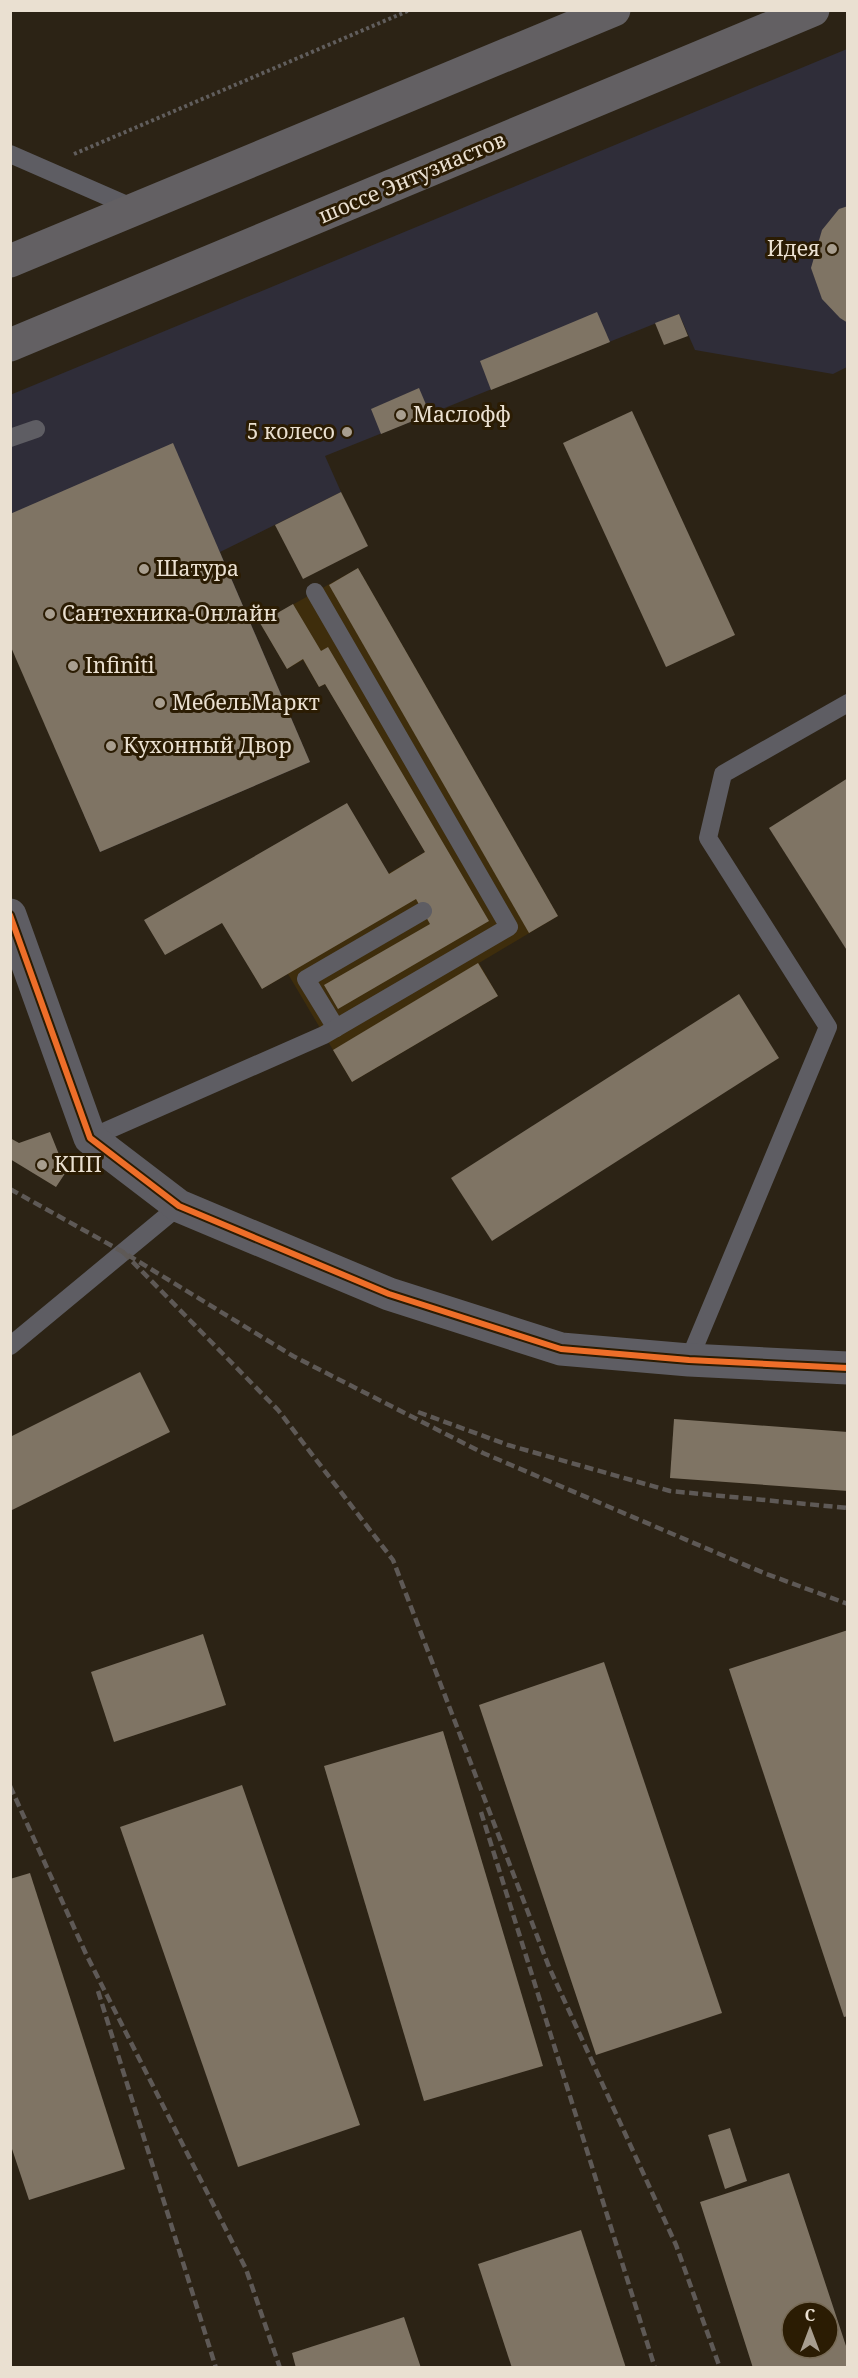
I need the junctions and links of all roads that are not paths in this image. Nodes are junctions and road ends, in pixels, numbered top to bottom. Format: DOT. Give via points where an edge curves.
graph roads {
  1 [pos="813,10"];
  2 [pos="610,11"];
  3 [pos="10,154"];
  4 [pos="136,208"];
  5 [pos="10,261"];
  6 [pos="10,345"];
  7 [pos="36,429"];
  8 [pos="10,438"];
  9 [pos="315,592"];
  10 [pos="848,703"];
  11 [pos="423,911"];
  12 [pos="10,915"];
  13 [pos="336,1028"];
  14 [pos="90,1138"];
  15 [pos="178,1206"];
  16 [pos="10,1346"];
  17 [pos="689,1360"];
  18 [pos="848,1368"];
  1 -- 6 [label="highway, шоссе Энтузиастов"];
  2 -- 4 [label="highway"];
  3 -- 4 [label="lane"];
  4 -- 5 [label="highway"];
  7 -- 8 [label="lane"];
  9 -- 13 [label="lane" via="509,927"];
  10 -- 17 [label="lane" via="723,774 708,838 828,1027"];
  11 -- 13 [label="lane" via="306,979"];
  12 -- 14 [label="street"];
  13 -- 14 [label="lane"];
  14 -- 15 [label="street"];
  15 -- 16 [label="lane"];
  15 -- 17 [label="street" via="389,1294 561,1349"];
  17 -- 18 [label="street"];
}
